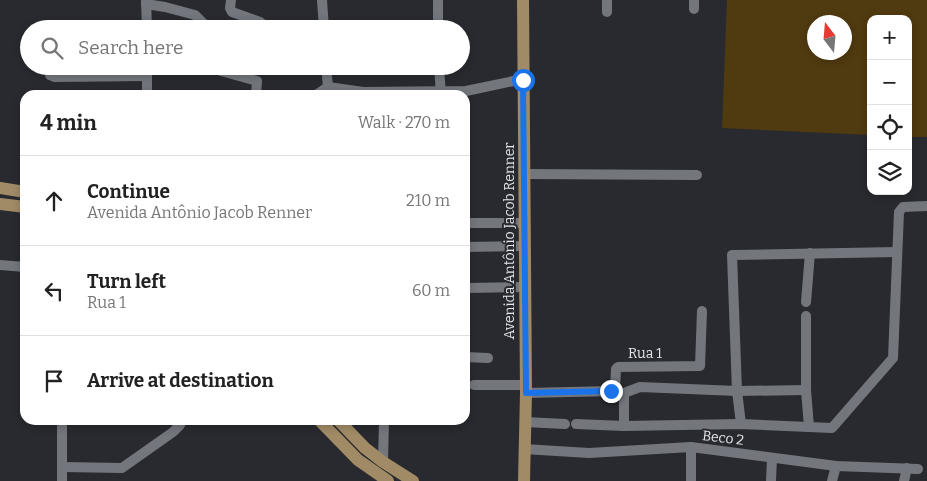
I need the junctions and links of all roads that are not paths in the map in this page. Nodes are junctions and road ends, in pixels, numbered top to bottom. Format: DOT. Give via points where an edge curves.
graph roads {
  1 [pos="322,0"];
  2 [pos="438,0"];
  3 [pos="523,0"];
  4 [pos="607,0"];
  5 [pos="146,2"];
  6 [pos="231,5"];
  7 [pos="607,12"];
  8 [pos="147,20"];
  9 [pos="199,20"];
  10 [pos="254,20"];
  11 [pos="323,20"];
  12 [pos="438,20"];
  13 [pos="50,75"];
  14 [pos="86,75"];
  15 [pos="147,75"];
  16 [pos="235,75"];
  17 [pos="327,75"];
  18 [pos="440,75"];
  19 [pos="523,80"];
  20 [pos="328,87"];
  21 [pos="147,90"];
  22 [pos="256,90"];
  23 [pos="324,90"];
  24 [pos="346,90"];
  25 [pos="441,90"];
  26 [pos="470,90"];
  27 [pos="524,174"];
  28 [pos="697,175"];
  29 [pos="0,188"];
  30 [pos="20,191"];
  31 [pos="0,204"];
  32 [pos="20,206"];
  33 [pos="927,206"];
  34 [pos="470,223"];
  35 [pos="524,223"];
  36 [pos="524,246"];
  37 [pos="470,247"];
  38 [pos="897,252"];
  39 [pos="810,253"];
  40 [pos="0,265"];
  41 [pos="20,267"];
  42 [pos="524,287"];
  43 [pos="470,288"];
  44 [pos="806,302"];
  45 [pos="702,311"];
  46 [pos="806,316"];
  47 [pos="470,357"];
  48 [pos="488,358"];
  49 [pos="474,385"];
  50 [pos="526,389"];
  51 [pos="806,390"];
  52 [pos="737,391"];
  53 [pos="525,422"];
  54 [pos="741,424"];
  55 [pos="62,425"];
  56 [pos="180,425"];
  57 [pos="325,425"];
  58 [pos="343,425"];
  59 [pos="384,425"];
  60 [pos="624,426"];
  61 [pos="809,427"];
  62 [pos="691,448"];
  63 [pos="524,449"];
  64 [pos="772,458"];
  65 [pos="383,462"];
  66 [pos="836,466"];
  67 [pos="62,467"];
  68 [pos="907,468"];
  69 [pos="918,469"];
  70 [pos="62,481"];
  71 [pos="388,481"];
  72 [pos="413,481"];
  73 [pos="524,481"];
  74 [pos="691,481"];
  75 [pos="771,481"];
  76 [pos="832,481"];
  77 [pos="904,481"];
  1 -- 11 [label="street"];
  2 -- 12 [label="street"];
  3 -- 19 [label="main road, Avenida Antônio Jacob Renner"];
  4 -- 7 [label="street"];
  5 -- 8 [label="street"];
  5 -- 9 [label="street"];
  6 -- 10 [label="street" via="234,13"];
  13 -- 14 [label="street"];
  15 -- 21 [label="street"];
  16 -- 22 [label="street" via="257,81"];
  17 -- 20 [label="street"];
  18 -- 25 [label="street"];
  19 -- 26 [label="street"];
  19 -- 27 [label="main road, Avenida Antônio Jacob Renner"];
  20 -- 23 [label="street"];
  20 -- 24 [label="street"];
  27 -- 28 [label="street"];
  27 -- 35 [label="main road, Avenida Antônio Jacob Renner"];
  29 -- 30 [label="main road"];
  31 -- 32 [label="main road"];
  33 -- 38 [label="street" via="900,209"];
  34 -- 35 [label="street"];
  35 -- 36 [label="main road, Avenida Antônio Jacob Renner"];
  36 -- 37 [label="street"];
  36 -- 42 [label="main road, Avenida Antônio Jacob Renner"];
  38 -- 39 [label="street"];
  38 -- 61 [label="street" via="893,358 834,427"];
  39 -- 44 [label="street"];
  39 -- 52 [label="street" via="732,256"];
  40 -- 41 [label="street"];
  42 -- 43 [label="street"];
  42 -- 50 [label="main road, Avenida Antônio Jacob Renner"];
  45 -- 50 [label="street, Rua 1" via="701,364 698,366 618,367 613,391"];
  46 -- 51 [label="street"];
  47 -- 48 [label="street"];
  49 -- 50 [label="street"];
  50 -- 53 [label="main road, Avenida Antônio Jacob Renner"];
  51 -- 52 [label="street"];
  51 -- 61 [label="street"];
  52 -- 54 [label="street"];
  52 -- 60 [label="street" via="640,387 629,390 623,395"];
  53 -- 60 [label="street"];
  53 -- 63 [label="main road, Avenida Antônio Jacob Renner"];
  54 -- 60 [label="street"];
  54 -- 61 [label="street"];
  55 -- 67 [label="street"];
  56 -- 67 [label="street" via="122,468"];
  57 -- 71 [label="main road" via="358,460"];
  58 -- 65 [label="main road"];
  59 -- 65 [label="street"];
  62 -- 63 [label="street, Beco 2" via="589,453"];
  62 -- 64 [label="street, Beco 2"];
  62 -- 74 [label="street"];
  63 -- 73 [label="main road, Avenida Antônio Jacob Renner"];
  64 -- 66 [label="street, Beco 2"];
  64 -- 75 [label="street"];
  65 -- 72 [label="main road"];
  66 -- 68 [label="street, Beco 2"];
  66 -- 76 [label="street"];
  67 -- 70 [label="street"];
  68 -- 69 [label="street, Beco 2"];
  68 -- 77 [label="street"];
}
